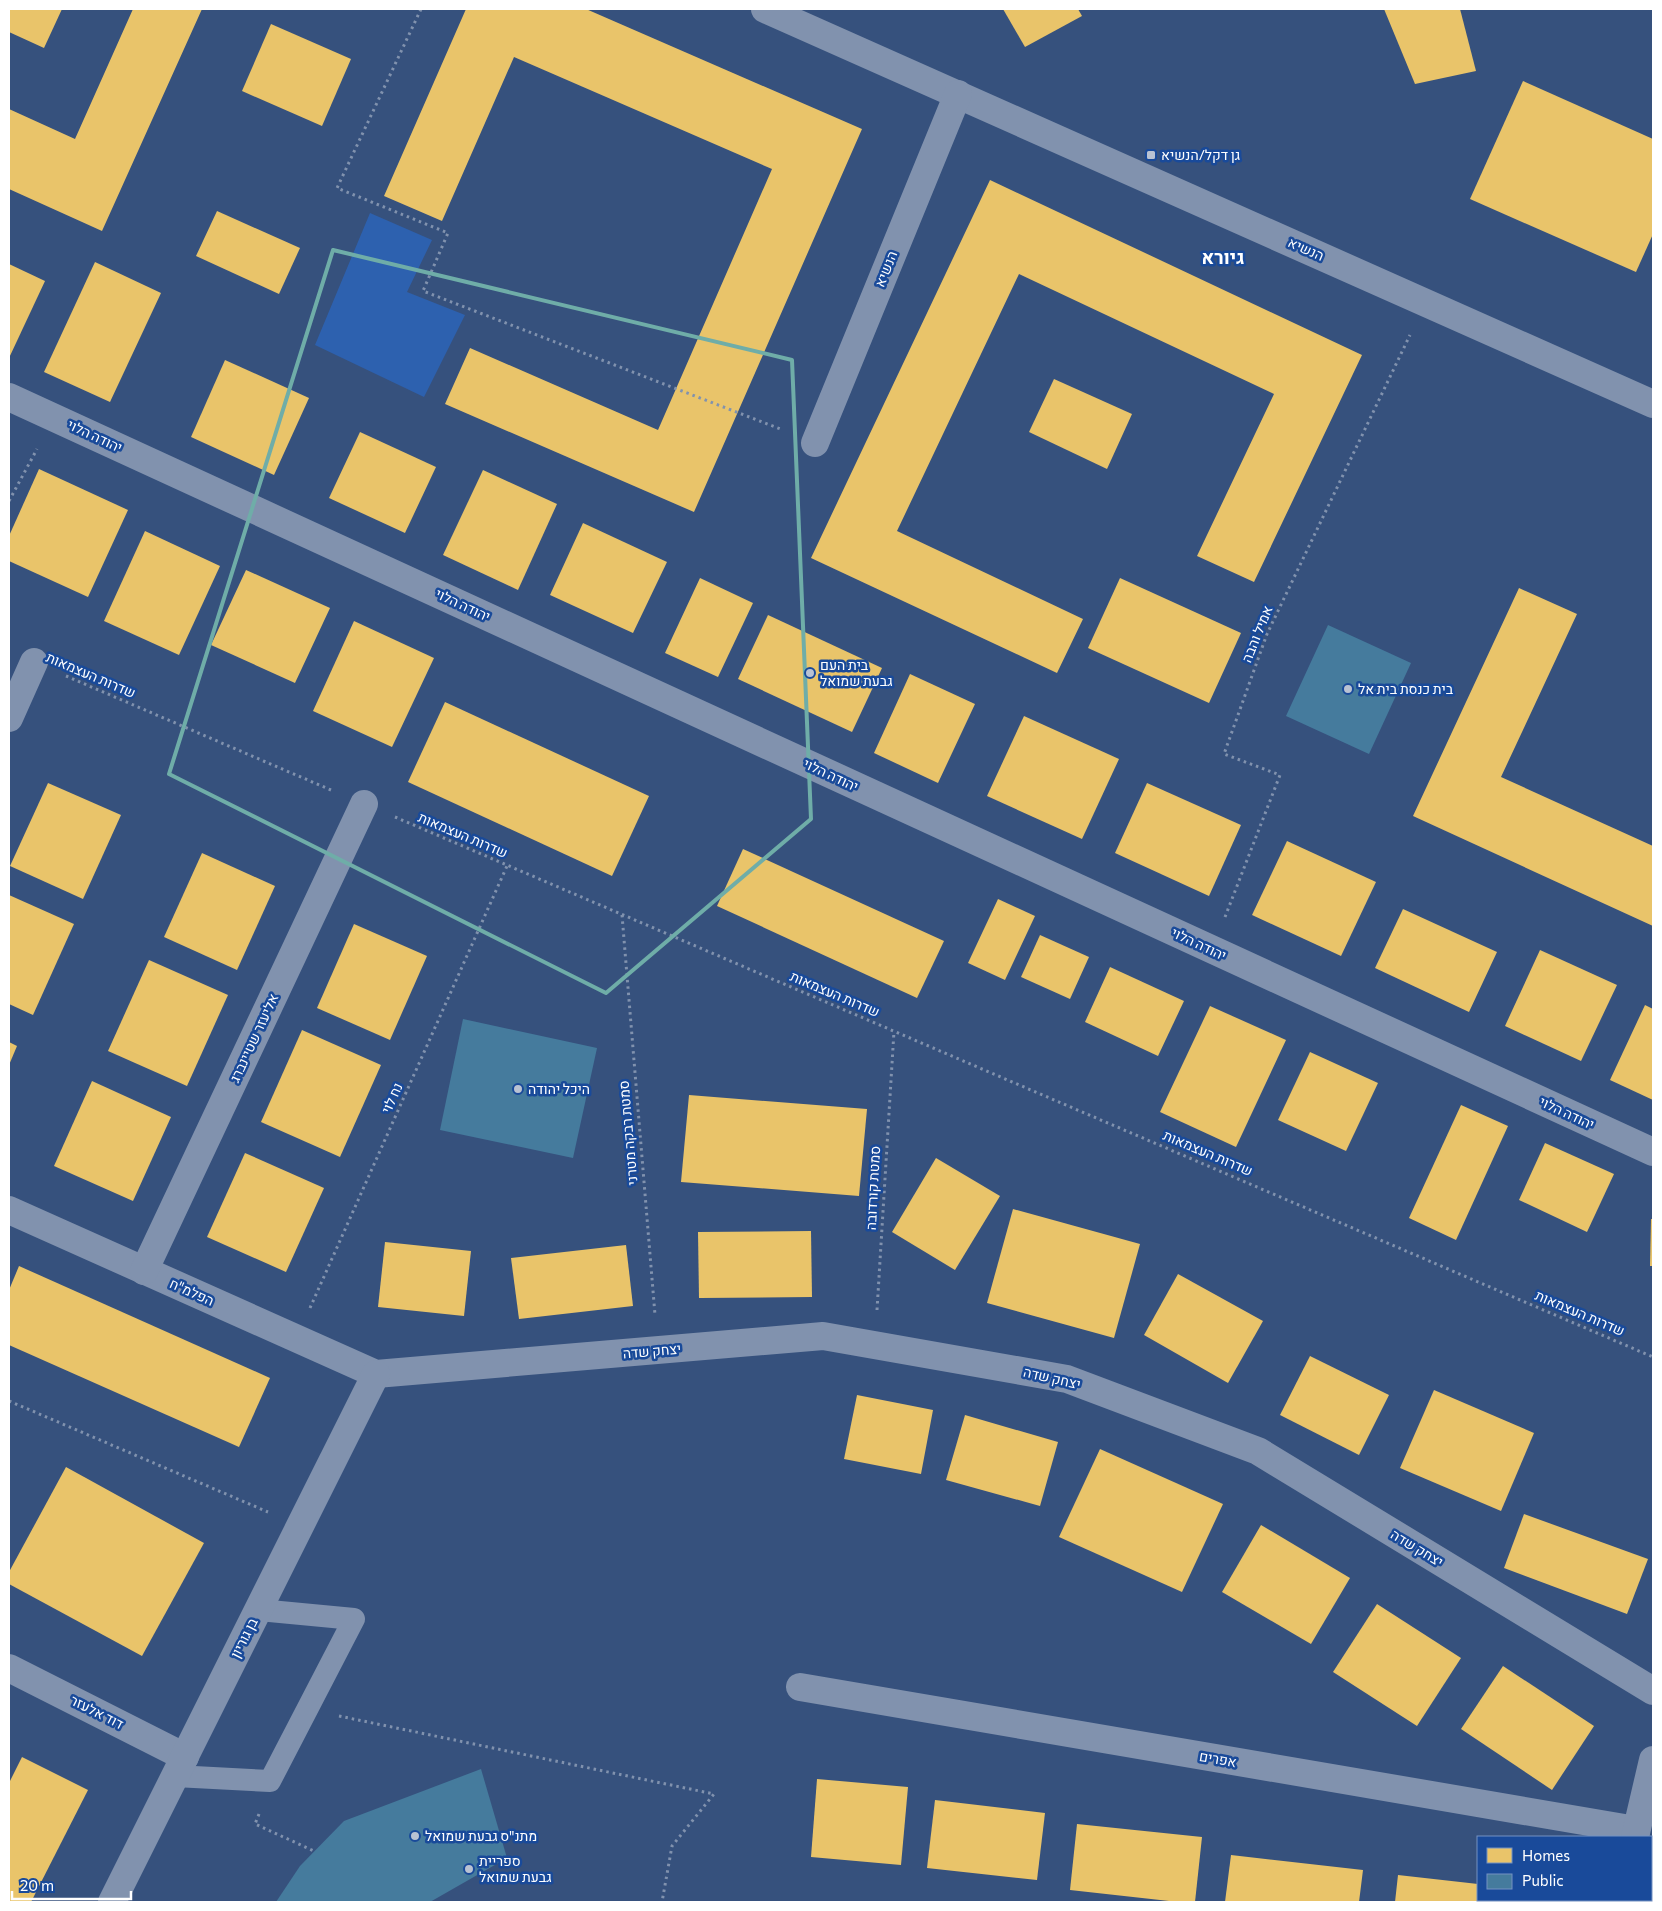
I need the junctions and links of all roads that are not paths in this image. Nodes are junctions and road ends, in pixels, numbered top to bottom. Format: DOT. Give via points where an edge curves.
graph roads {
  1 [pos="765,9"];
  2 [pos="958,94"];
  3 [pos="9,397"];
  4 [pos="1653,404"];
  5 [pos="815,443"];
  6 [pos="34,662"];
  7 [pos="9,718"];
  8 [pos="364,804"];
  9 [pos="1653,1152"];
  10 [pos="9,1210"];
  11 [pos="144,1271"];
  12 [pos="376,1374"];
  13 [pos="259,1610"];
  14 [pos="9,1668"];
  15 [pos="800,1687"];
  16 [pos="1653,1691"];
  17 [pos="1653,1760"];
  18 [pos="180,1766"];
  19 [pos="1636,1834"];
  20 [pos="112,1902"];
  1 -- 2 [label="street, הנשיא"];
  2 -- 4 [label="street, הנשיא"];
  2 -- 5 [label="street, הנשיא"];
  3 -- 9 [label="street, יהודה הלוי"];
  6 -- 7 [label="street"];
  8 -- 11 [label="street, אליעזר שטיינברג"];
  10 -- 11 [label="street, הפלמ\"ח"];
  11 -- 12 [label="street, הפלמ\"ח"];
  12 -- 13 [label="street, בן גוריון"];
  12 -- 16 [label="street, יצחק שדה" via="823,1336 1067,1379 1258,1451"];
  13 -- 18 [label="street, בן גוריון"];
  13 -- 18 [label="lane" via="354,1619 270,1781"];
  14 -- 18 [label="street, דוד אלעזר"];
  15 -- 19 [label="street, אפרים"];
  17 -- 19 [label="street"];
  18 -- 20 [label="street, בן גוריון"];
}
